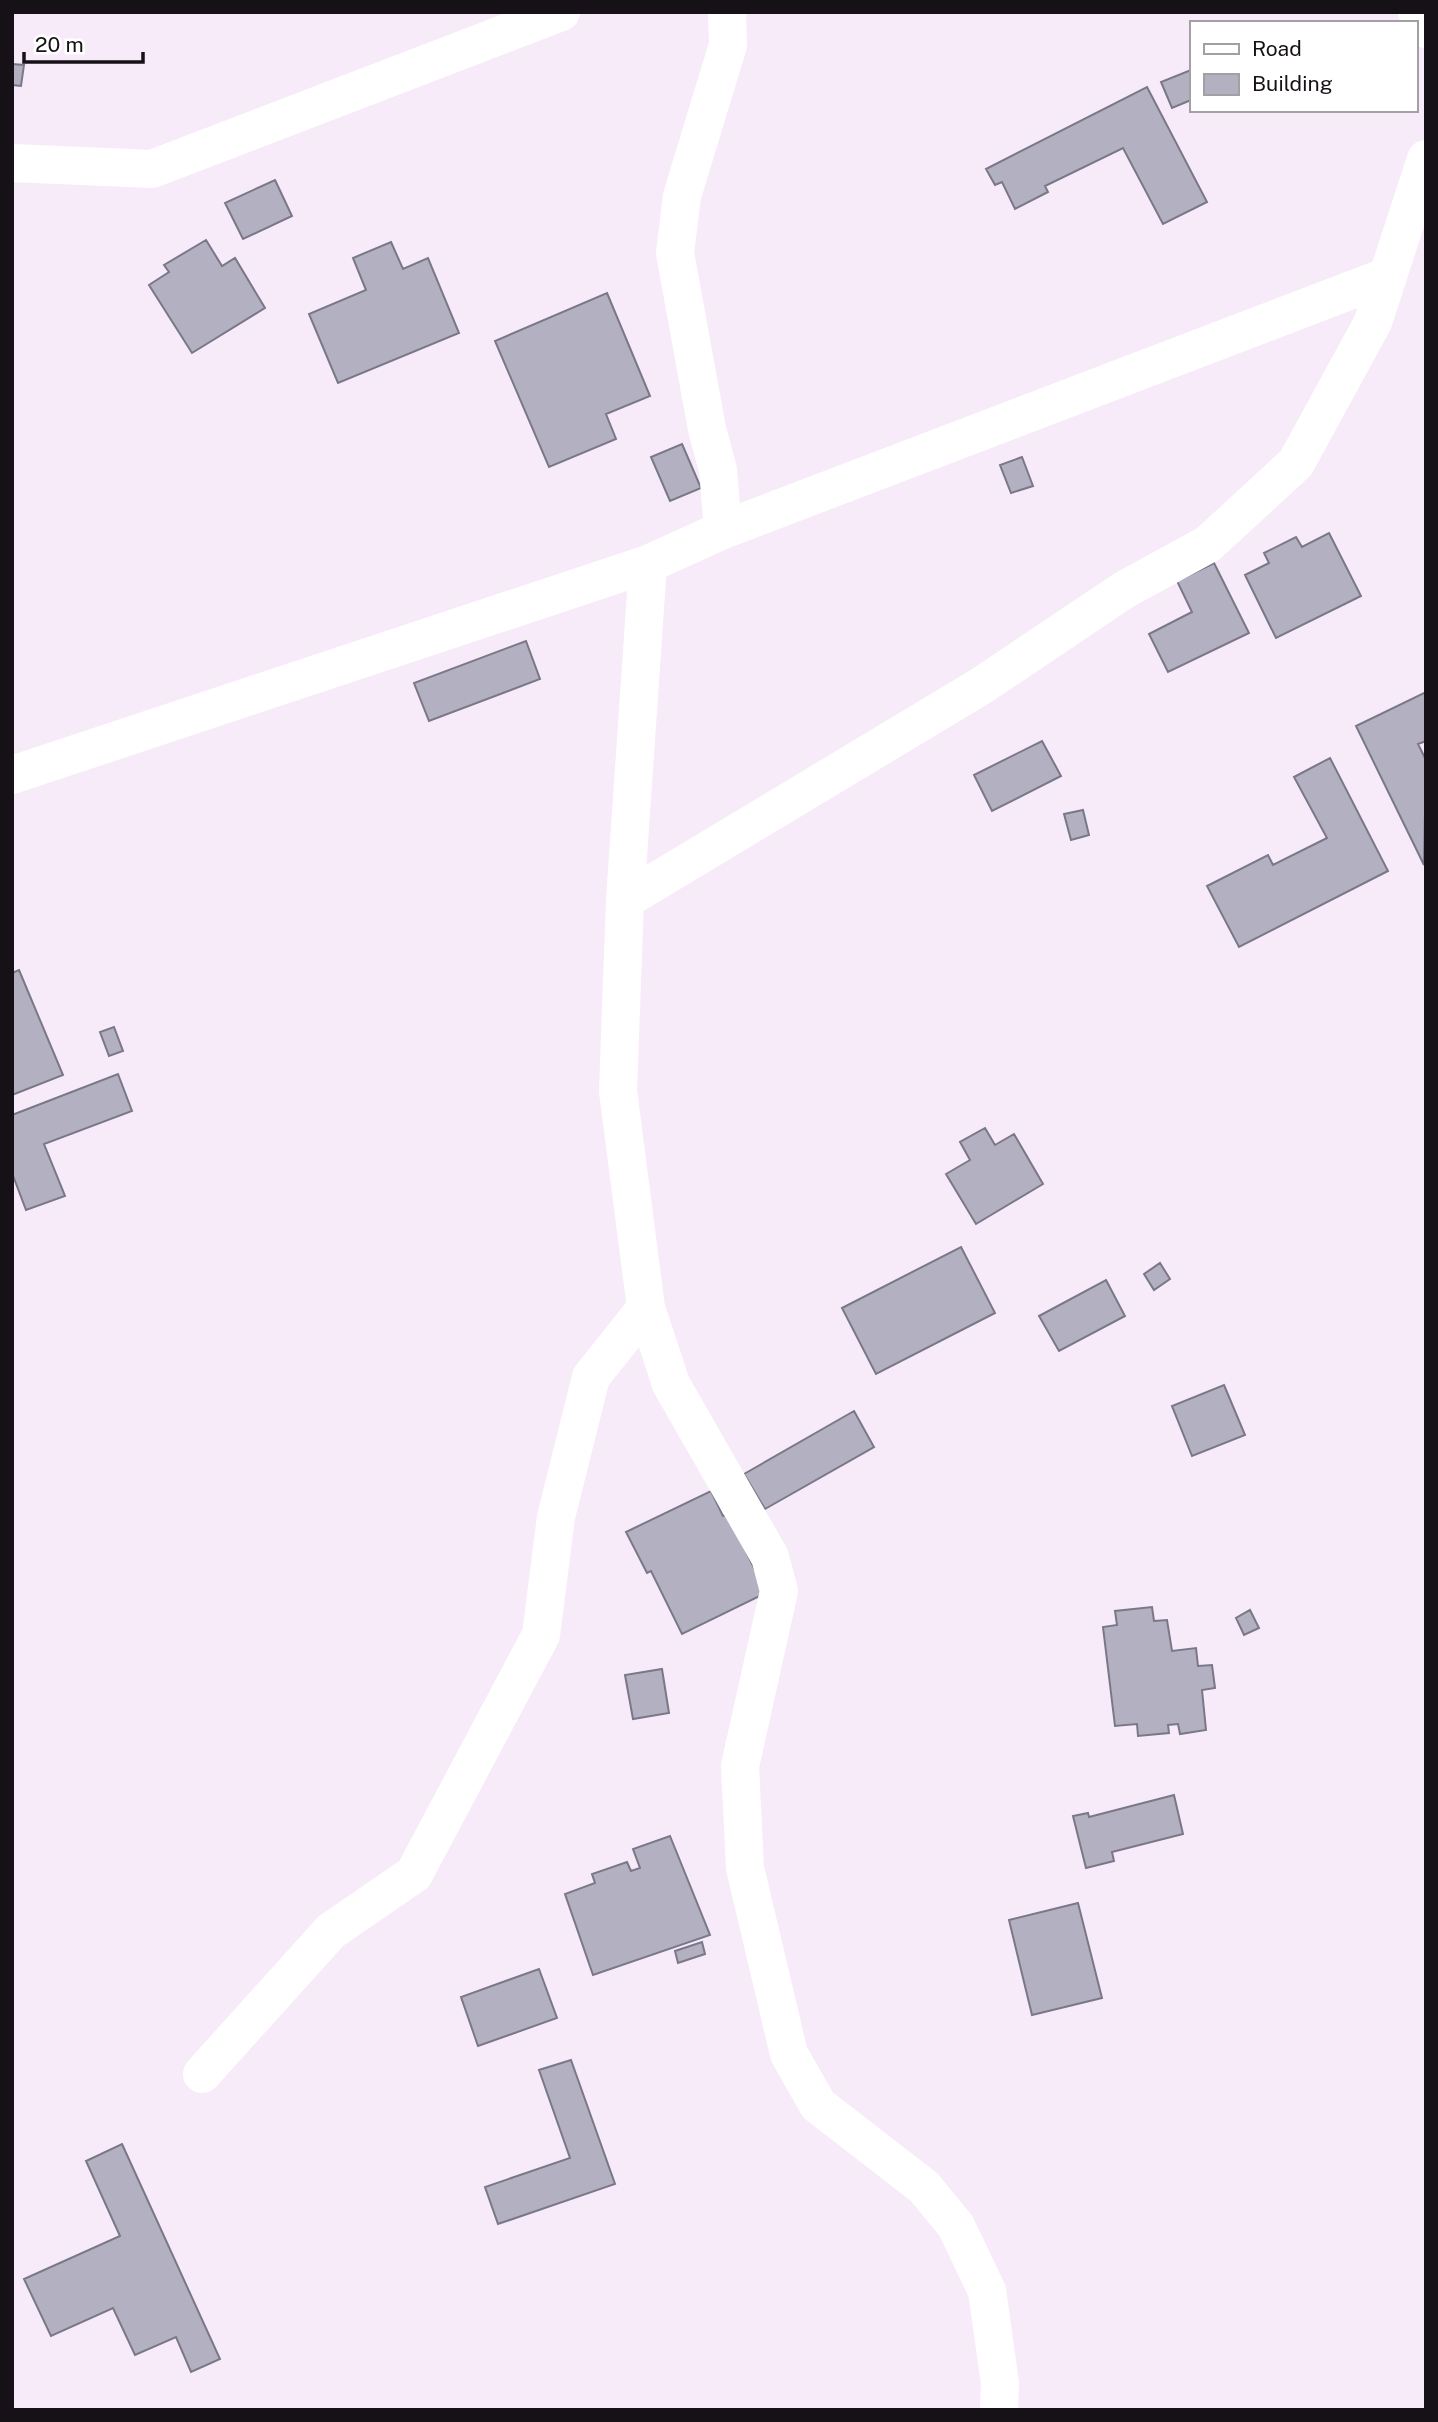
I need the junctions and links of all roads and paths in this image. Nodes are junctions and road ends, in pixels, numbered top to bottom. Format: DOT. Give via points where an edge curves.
graph roads {
  1 [pos="561,12"];
  2 [pos="727,12"];
  3 [pos="1417,12"];
  4 [pos="1426,29"];
  5 [pos="1426,159"];
  6 [pos="12,163"];
  7 [pos="1388,276"];
  8 [pos="723,530"];
  9 [pos="648,564"];
  10 [pos="12,775"];
  11 [pos="625,900"];
  12 [pos="646,1308"];
  13 [pos="201,2074"];
  14 [pos="999,2410"];
  1 -- 6 [label="street" via="152,169"];
  2 -- 8 [label="street" via="728,45 682,196 676,253 718,470"];
  3 -- 4 [label="street"];
  5 -- 7 [label="street"];
  7 -- 8 [label="street"];
  7 -- 11 [label="street" via="1373,322 1296,463 1208,544 1124,590 981,686"];
  8 -- 9 [label="street"];
  9 -- 10 [label="street"];
  9 -- 11 [label="street"];
  11 -- 12 [label="street" via="618,1091"];
  12 -- 13 [label="street" via="591,1377 556,1517 541,1635 414,1874 331,1931"];
  12 -- 14 [label="street" via="671,1384 770,1557 779,1591 740,1766 745,1868 789,2054 818,2105 924,2187 956,2227 987,2291 1000,2382"];
}
